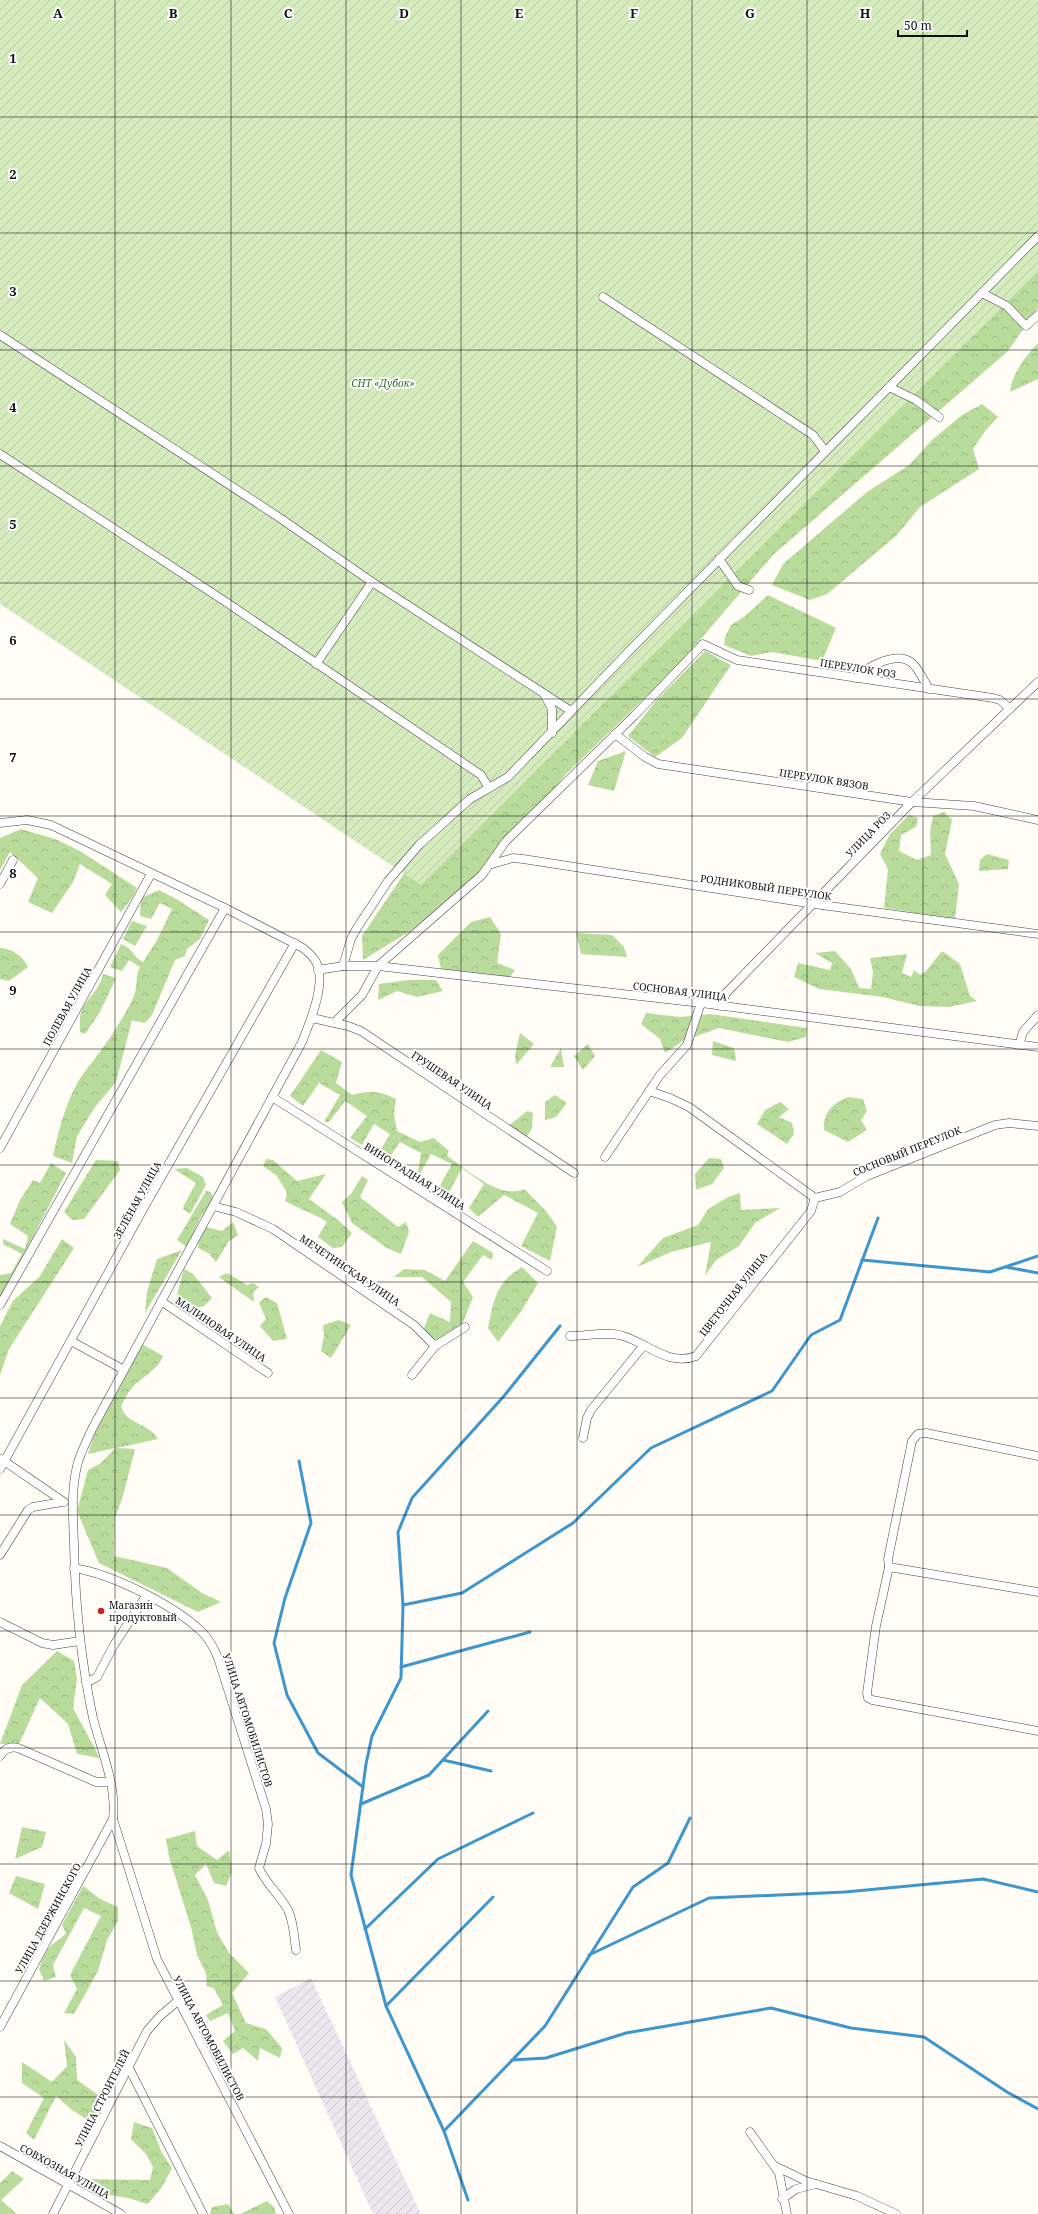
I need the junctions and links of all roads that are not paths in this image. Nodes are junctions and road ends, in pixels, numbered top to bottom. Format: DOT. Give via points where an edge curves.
graph roads {
  1 [pos="1038,236"];
  2 [pos="982,293"];
  3 [pos="603,297"];
  4 [pos="1038,315"];
  5 [pos="0,335"];
  6 [pos="889,387"];
  7 [pos="939,417"];
  8 [pos="825,451"];
  9 [pos="0,454"];
  10 [pos="719,559"];
  11 [pos="372,582"];
  12 [pos="749,590"];
  13 [pos="316,664"];
  14 [pos="856,678"];
  15 [pos="1038,682"];
  16 [pos="929,689"];
  17 [pos="543,692"];
  18 [pos="1010,709"];
  19 [pos="571,711"];
  20 [pos="552,733"];
  21 [pos="615,734"];
  22 [pos="489,788"];
  23 [pos="912,802"];
  24 [pos="1038,820"];
  25 [pos="0,824"];
  26 [pos="13,860"];
  27 [pos="492,864"];
  28 [pos="151,874"];
  29 [pos="0,884"];
  30 [pos="814,904"];
  31 [pos="225,908"];
  32 [pos="1038,934"];
  33 [pos="295,943"];
  34 [pos="343,966"];
  35 [pos="378,966"];
  36 [pos="318,970"];
  37 [pos="701,1003"];
  38 [pos="721,1006"];
  39 [pos="1038,1015"];
  40 [pos="312,1018"];
  41 [pos="335,1022"];
  42 [pos="1019,1045"];
  43 [pos="1038,1047"];
  44 [pos="649,1091"];
  45 [pos="272,1097"];
  46 [pos="1038,1126"];
  47 [pos="0,1148"];
  48 [pos="605,1157"];
  49 [pos="574,1173"];
  50 [pos="815,1198"];
  51 [pos="213,1206"];
  52 [pos="547,1271"];
  53 [pos="161,1301"];
  54 [pos="0,1304"];
  55 [pos="465,1327"];
  56 [pos="570,1336"];
  57 [pos="70,1341"];
  58 [pos="644,1345"];
  59 [pos="435,1346"];
  60 [pos="124,1370"];
  61 [pos="268,1373"];
  62 [pos="412,1375"];
  63 [pos="583,1438"];
  64 [pos="1038,1456"];
  65 [pos="2,1460"];
  66 [pos="0,1469"];
  67 [pos="62,1502"];
  68 [pos="73,1503"];
  69 [pos="0,1555"];
  70 [pos="889,1567"];
  71 [pos="74,1568"];
  72 [pos="1038,1592"];
  73 [pos="146,1596"];
  74 [pos="0,1622"];
  75 [pos="80,1641"];
  76 [pos="86,1684"];
  77 [pos="1038,1731"];
  78 [pos="0,1756"];
  79 [pos="110,1782"];
  80 [pos="113,1819"];
  81 [pos="296,1950"];
  82 [pos="179,2000"];
  83 [pos="0,2026"];
  84 [pos="129,2068"];
  85 [pos="750,2132"];
  86 [pos="0,2146"];
  87 [pos="775,2166"];
  88 [pos="816,2184"];
  89 [pos="68,2185"];
  90 [pos="782,2199"];
  91 [pos="53,2214"];
  92 [pos="121,2214"];
  93 [pos="203,2214"];
  94 [pos="289,2214"];
  95 [pos="786,2214"];
  96 [pos="896,2214"];
  1 -- 2 [label="street"];
  2 -- 4 [label="street" via="1006,306 1026,326"];
  2 -- 6 [label="street"];
  3 -- 8 [label="street" via="813,435"];
  5 -- 11 [label="street" via="280,518"];
  6 -- 7 [label="street" via="916,400"];
  6 -- 8 [label="street"];
  8 -- 10 [label="street"];
  9 -- 13 [label="street" via="194,580"];
  10 -- 12 [label="street" via="738,586"];
  10 -- 19 [label="street"];
  11 -- 13 [label="street"];
  11 -- 17 [label="street"];
  13 -- 22 [label="street" via="481,775"];
  14 -- 16 [label="street, ПЕРЕУЛОК РОЗ"];
  14 -- 16 [label="street" via="869,668 897,658 912,663"];
  14 -- 21 [label="street, ПЕРЕУЛОК РОЗ" via="737,660 703,644"];
  15 -- 18 [label="street, УЛИЦА РОЗ"];
  16 -- 18 [label="street, ПЕРЕУЛОК РОЗ" via="993,698 1000,700"];
  17 -- 19 [label="street"];
  17 -- 20 [label="street" via="552,709"];
  18 -- 23 [label="street, УЛИЦА РОЗ"];
  19 -- 20 [label="street"];
  20 -- 22 [label="street" via="503,782"];
  21 -- 23 [label="street, ПЕРЕУЛОК ВЯЗОВ" via="658,764"];
  21 -- 27 [label="street" via="506,841"];
  22 -- 34 [label="street" via="470,799 450,816 403,862 357,928"];
  23 -- 24 [label="street, ПЕРЕУЛОК ВЯЗОВ" via="974,806"];
  23 -- 30 [label="street, УЛИЦА РОЗ"];
  25 -- 28 [label="street" via="27,820 52,825"];
  26 -- 29 [label="street"];
  27 -- 30 [label="street, РОДНИКОВЫЙ ПЕРЕУЛОК" via="513,858 522,859"];
  27 -- 35 [label="street"];
  28 -- 31 [label="street"];
  28 -- 47 [label="street, ПОЛЕВАЯ УЛИЦА"];
  30 -- 32 [label="street, РОДНИКОВЫЙ ПЕРЕУЛОК"];
  30 -- 38 [label="street, УЛИЦА РОЗ" via="726,993"];
  31 -- 33 [label="street"];
  31 -- 54 [label="street"];
  33 -- 36 [label="street" via="312,956"];
  33 -- 57 [label="street, ЗЕЛЁНАЯ УЛИЦА"];
  34 -- 35 [label="street, СОСНОВАЯ УЛИЦА"];
  34 -- 36 [label="street, СОСНОВАЯ УЛИЦА"];
  35 -- 37 [label="street, СОСНОВАЯ УЛИЦА"];
  35 -- 41 [label="street" via="362,995"];
  36 -- 40 [label="street" via="319,979"];
  37 -- 38 [label="street, СОСНОВАЯ УЛИЦА"];
  37 -- 44 [label="street" via="687,1045 667,1066"];
  38 -- 42 [label="street, СОСНОВАЯ УЛИЦА"];
  39 -- 42 [label="street" via="1023,1032"];
  40 -- 41 [label="street, ГРУШЕВАЯ УЛИЦА"];
  40 -- 45 [label="street"];
  41 -- 49 [label="street, ГРУШЕВАЯ УЛИЦА" via="361,1031"];
  42 -- 43 [label="street, СОСНОВАЯ УЛИЦА"];
  44 -- 48 [label="street"];
  44 -- 50 [label="street" via="689,1107"];
  45 -- 51 [label="street"];
  45 -- 52 [label="street, ВИНОГРАДНАЯ УЛИЦА"];
  46 -- 50 [label="street, СОСНОВЫЙ ПЕРЕУЛОК" via="1009,1123 995,1126 867,1176 840,1192"];
  50 -- 58 [label="street, ЦВЕТОЧНАЯ УЛИЦА" via="811,1211 696,1356 688,1359 672,1358"];
  51 -- 53 [label="street"];
  51 -- 59 [label="street, МЕЧЕТИНСКАЯ УЛИЦА" via="236,1212 273,1229 414,1325"];
  53 -- 60 [label="street"];
  53 -- 61 [label="street, МАЛИНОВАЯ УЛИЦА"];
  55 -- 59 [label="street"];
  56 -- 58 [label="street, ЦВЕТОЧНАЯ УЛИЦА" via="622,1335"];
  57 -- 60 [label="street"];
  57 -- 65 [label="street, ЗЕЛЁНАЯ УЛИЦА"];
  58 -- 63 [label="street" via="592,1410 587,1418"];
  59 -- 62 [label="street"];
  60 -- 68 [label="street" via="77,1465"];
  64 -- 70 [label="street" via="926,1433 918,1434 912,1441 888,1559"];
  65 -- 66 [label="street, ЗЕЛЁНАЯ УЛИЦА"];
  65 -- 67 [label="street"];
  67 -- 68 [label="street"];
  67 -- 69 [label="street" via="28,1510"];
  68 -- 71 [label="street"];
  70 -- 72 [label="street"];
  70 -- 77 [label="street" via="876,1626 866,1693 868,1698"];
  71 -- 73 [label="street, УЛИЦА АВТОМОБИЛИСТОВ" via="102,1574"];
  71 -- 75 [label="street"];
  73 -- 76 [label="street" via="114,1645 97,1677"];
  73 -- 81 [label="street, УЛИЦА АВТОМОБИЛИСТОВ" via="182,1616 202,1632 212,1644 218,1658 266,1809 266,1844 259,1868 266,1882 287,1908"];
  74 -- 75 [label="street" via="42,1643 53,1645"];
  75 -- 76 [label="street"];
  76 -- 79 [label="street"];
  78 -- 79 [label="street" via="11,1747 18,1748 96,1782"];
  79 -- 80 [label="street"];
  80 -- 82 [label="street, УЛИЦА АВТОМОБИЛИСТОВ" via="152,1945"];
  80 -- 83 [label="street, УЛИЦА ДЗЕРЖИНСКОГО"];
  82 -- 84 [label="street, УЛИЦА СТРОИТЕЛЕЙ" via="147,2031"];
  82 -- 94 [label="street, УЛИЦА АВТОМОБИЛИСТОВ"];
  84 -- 89 [label="street, УЛИЦА СТРОИТЕЛЕЙ"];
  84 -- 93 [label="street"];
  85 -- 87 [label="street"];
  86 -- 89 [label="street, СОВХОЗНАЯ УЛИЦА"];
  87 -- 88 [label="street"];
  87 -- 90 [label="street" via="781,2180"];
  88 -- 90 [label="street" via="796,2189"];
  88 -- 96 [label="street" via="857,2196"];
  89 -- 91 [label="street, УЛИЦА СТРОИТЕЛЕЙ"];
  89 -- 92 [label="street, СОВХОЗНАЯ УЛИЦА"];
  90 -- 95 [label="street"];
}
